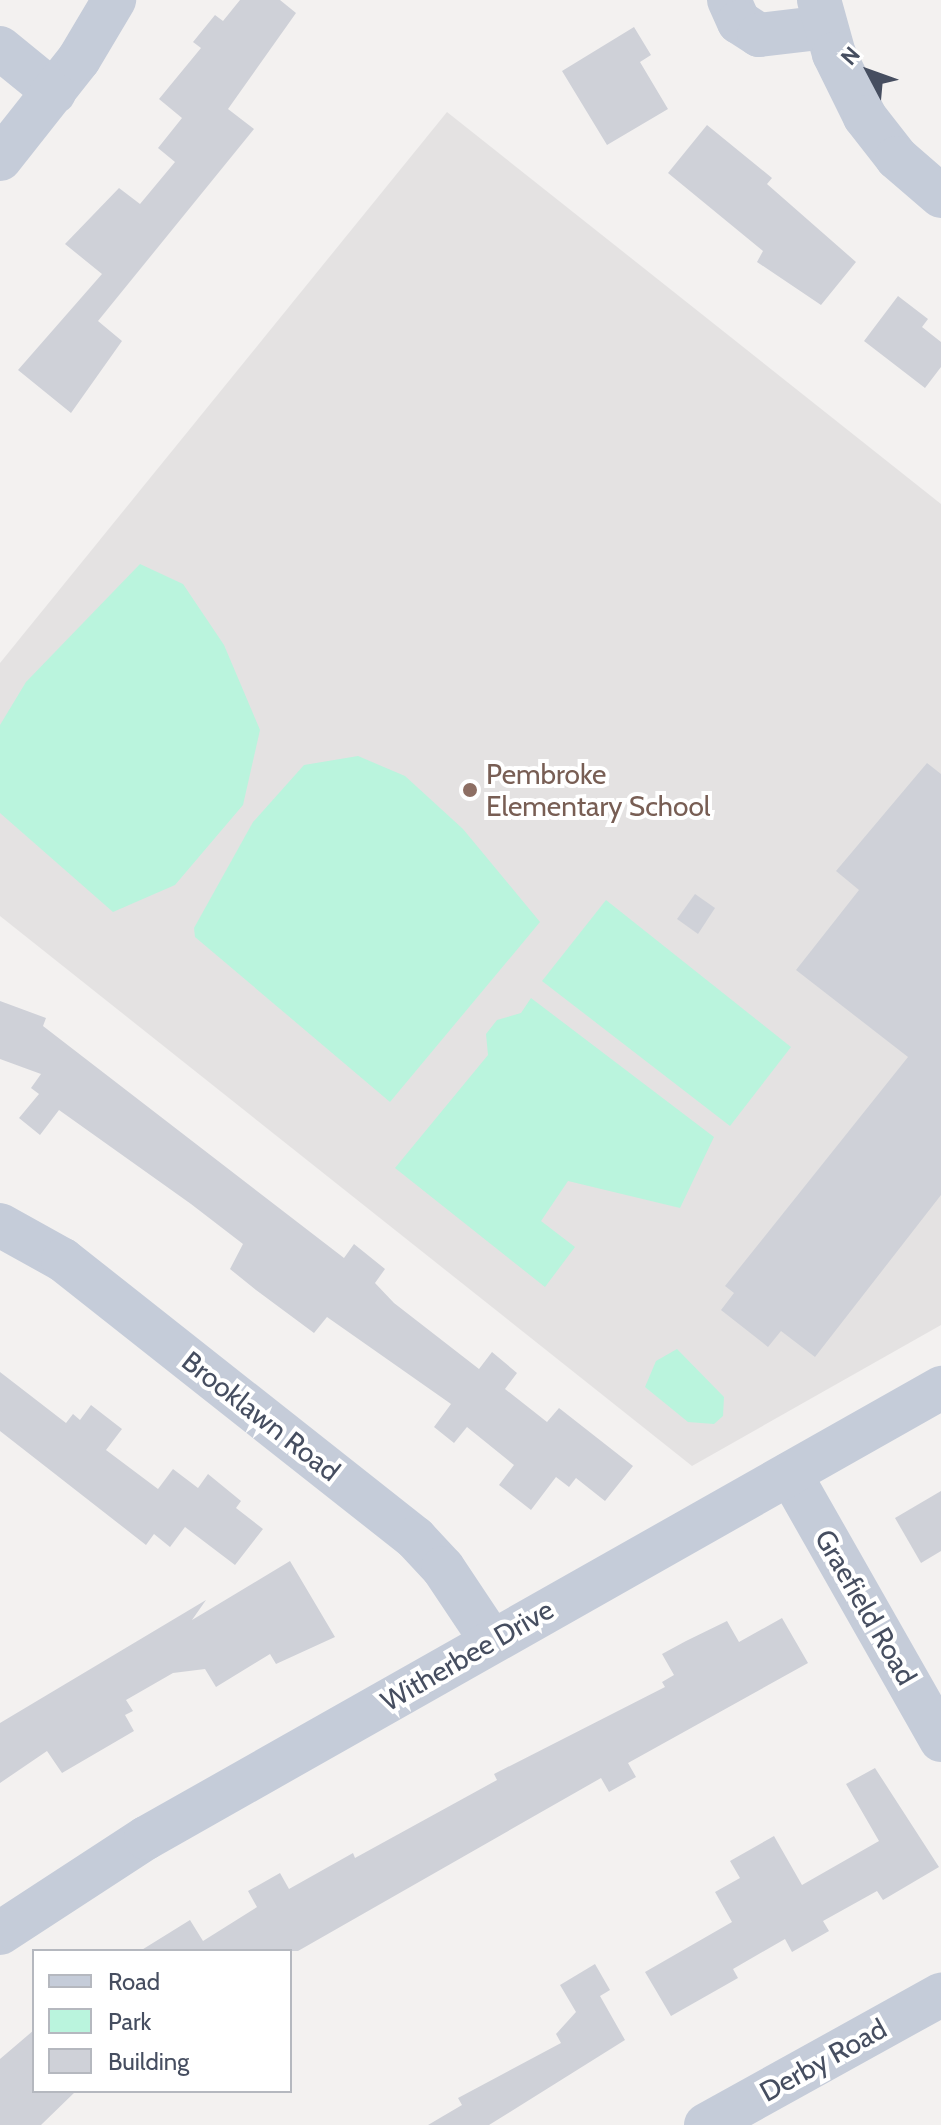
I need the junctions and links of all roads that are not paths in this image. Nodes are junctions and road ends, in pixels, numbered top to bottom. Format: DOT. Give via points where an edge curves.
graph roads {
  1 [pos="114,0"];
  2 [pos="729,0"];
  3 [pos="823,13"];
  4 [pos="0,48"];
  5 [pos="54,92"];
  6 [pos="0,159"];
  7 [pos="941,196"];
  8 [pos="0,1225"];
  9 [pos="941,1388"];
  10 [pos="790,1474"];
  11 [pos="491,1640"];
  12 [pos="941,1740"];
  13 [pos="0,1933"];
  14 [pos="941,1995"];
  15 [pos="706,2125"];
  1 -- 5 [label="street"];
  2 -- 3 [label="street" via="739,22 759,35"];
  3 -- 7 [label="street" via="865,117 897,158"];
  4 -- 5 [label="street"];
  5 -- 6 [label="street"];
  8 -- 11 [label="street, Brooklawn Road" via="63,1260 415,1538 443,1568"];
  9 -- 10 [label="street, Witherbee Drive"];
  10 -- 11 [label="street, Witherbee Drive"];
  10 -- 12 [label="street, Graefield Road"];
  11 -- 13 [label="street, Witherbee Drive" via="146,1838"];
  14 -- 15 [label="street, Derby Road"];
}
